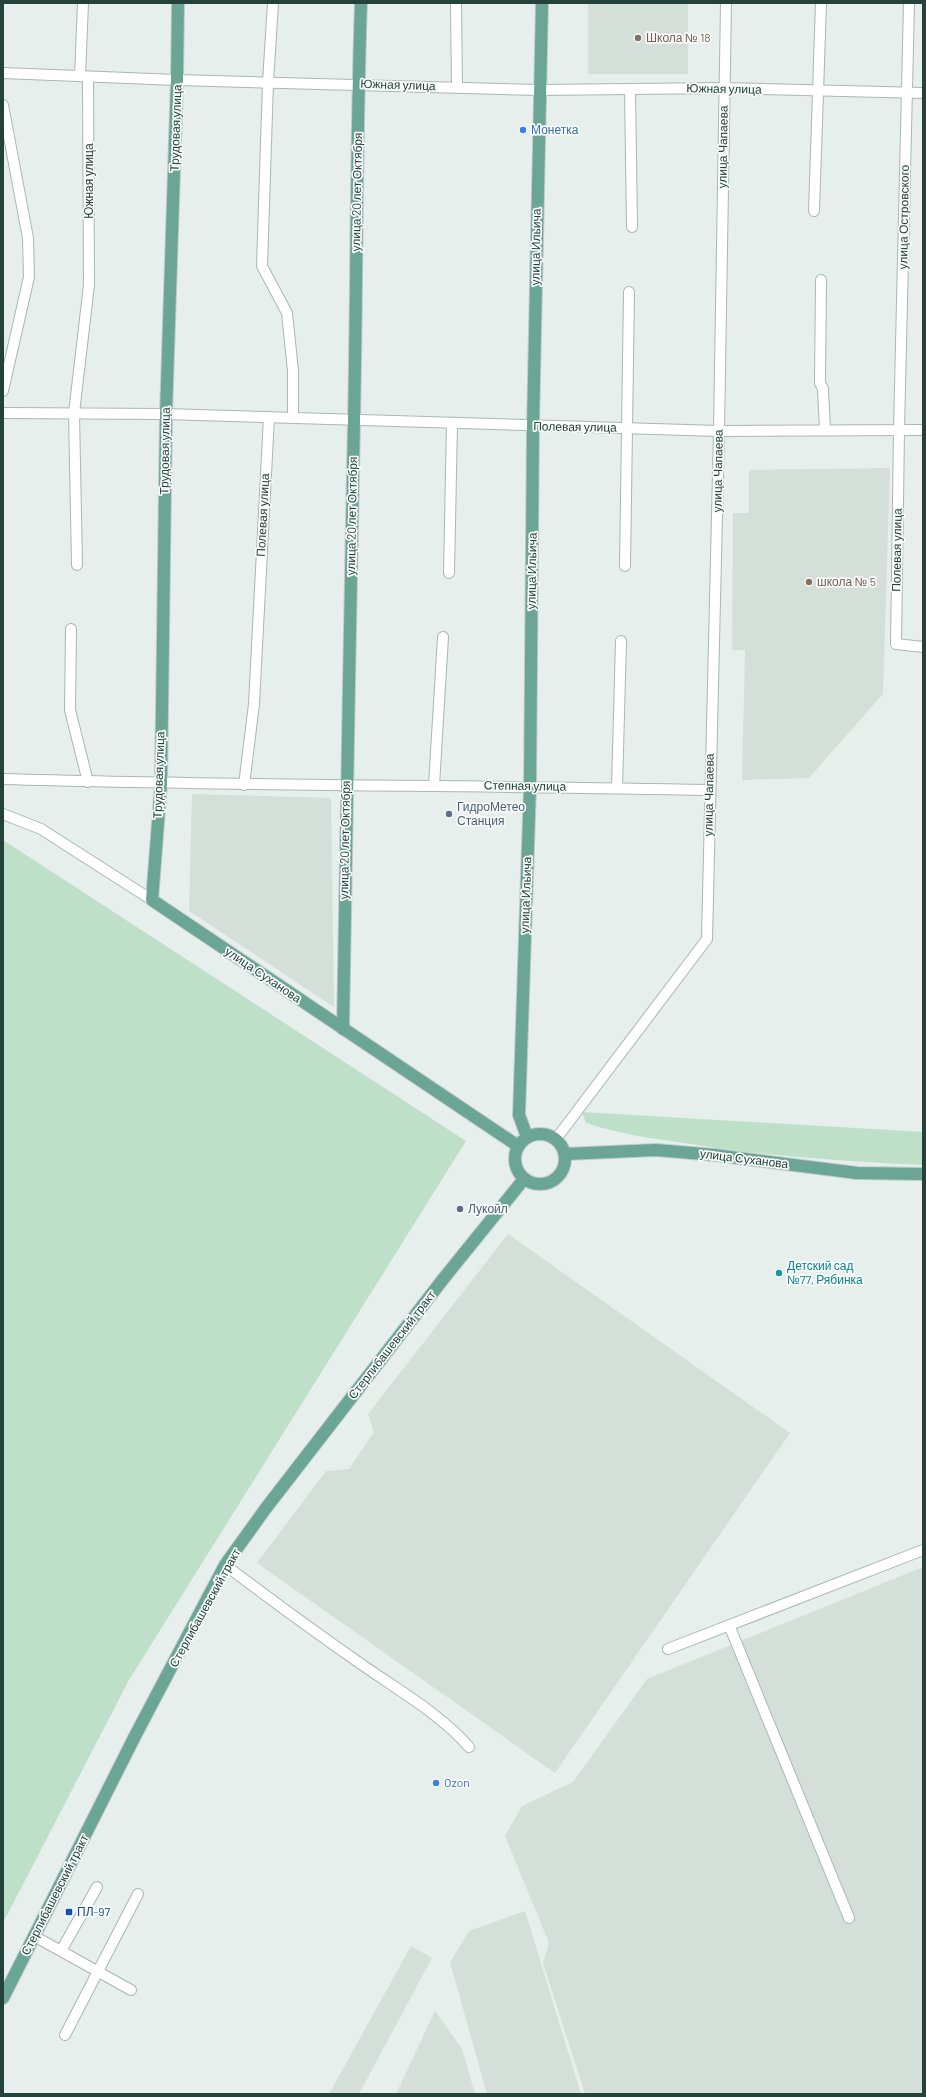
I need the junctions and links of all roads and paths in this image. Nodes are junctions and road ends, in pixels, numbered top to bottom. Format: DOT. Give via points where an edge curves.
graph roads {
  1 [pos="83,3"];
  2 [pos="178,3"];
  3 [pos="273,3"];
  4 [pos="361,3"];
  5 [pos="456,3"];
  6 [pos="542,3"];
  7 [pos="726,3"];
  8 [pos="821,3"];
  9 [pos="909,3"];
  10 [pos="3,73"];
  11 [pos="84,76"];
  12 [pos="177,80"];
  13 [pos="268,82"];
  14 [pos="358,84"];
  15 [pos="457,87"];
  16 [pos="723,88"];
  17 [pos="630,89"];
  18 [pos="539,90"];
  19 [pos="818,91"];
  20 [pos="907,93"];
  21 [pos="923,93"];
  22 [pos="3,105"];
  23 [pos="814,211"];
  24 [pos="632,227"];
  25 [pos="821,280"];
  26 [pos="629,292"];
  27 [pos="3,391"];
  28 [pos="3,413"];
  29 [pos="74,413"];
  30 [pos="166,414"];
  31 [pos="269,418"];
  32 [pos="293,418"];
  33 [pos="354,421"];
  34 [pos="452,424"];
  35 [pos="533,426"];
  36 [pos="627,428"];
  37 [pos="719,430"];
  38 [pos="825,430"];
  39 [pos="899,430"];
  40 [pos="923,430"];
  41 [pos="77,565"];
  42 [pos="625,566"];
  43 [pos="449,573"];
  44 [pos="71,629"];
  45 [pos="443,637"];
  46 [pos="621,641"];
  47 [pos="923,647"];
  48 [pos="3,780"];
  49 [pos="88,782"];
  50 [pos="160,784"];
  51 [pos="244,784"];
  52 [pos="346,785"];
  53 [pos="434,785"];
  54 [pos="530,786"];
  55 [pos="617,788"];
  56 [pos="709,790"];
  57 [pos="3,814"];
  58 [pos="152,900"];
  59 [pos="343,1029"];
  60 [pos="527,1137"];
  61 [pos="556,1139"];
  62 [pos="518,1146"];
  63 [pos="565,1154"];
  64 [pos="923,1174"];
  65 [pos="524,1179"];
  66 [pos="923,1550"];
  67 [pos="225,1565"];
  68 [pos="729,1625"];
  69 [pos="668,1649"];
  70 [pos="469,1747"];
  71 [pos="97,1887"];
  72 [pos="138,1894"];
  73 [pos="849,1918"];
  74 [pos="34,1936"];
  75 [pos="61,1951"];
  76 [pos="98,1972"];
  77 [pos="131,1990"];
  78 [pos="3,1998"];
  79 [pos="64,2035"];
  1 -- 11 [label="street, Южная улица"];
  2 -- 12 [label="main road, Трудовая улица"];
  3 -- 13 [label="street"];
  4 -- 14 [label="main road, улица 20 лет Октября"];
  5 -- 15 [label="street"];
  6 -- 18 [label="main road, улица Ильича"];
  7 -- 16 [label="street, улица Чапаева"];
  8 -- 19 [label="street"];
  9 -- 20 [label="street, улица Островского"];
  10 -- 11 [label="street, Южная улица"];
  11 -- 12 [label="street, Южная улица"];
  11 -- 29 [label="street, Южная улица" via="89,284"];
  12 -- 13 [label="street, Южная улица"];
  12 -- 30 [label="main road, Трудовая улица"];
  13 -- 14 [label="street, Южная улица"];
  13 -- 32 [label="street" via="262,266 287,313 293,371"];
  14 -- 15 [label="street, Южная улица"];
  14 -- 33 [label="main road, улица 20 лет Октября"];
  15 -- 18 [label="street, Южная улица"];
  16 -- 17 [label="street, Южная улица"];
  16 -- 19 [label="street, Южная улица"];
  16 -- 37 [label="street, улица Чапаева"];
  17 -- 18 [label="street, Южная улица"];
  17 -- 24 [label="street"];
  18 -- 35 [label="main road, улица Ильича"];
  19 -- 20 [label="street, Южная улица"];
  19 -- 23 [label="street"];
  20 -- 21 [label="street, Южная улица"];
  20 -- 39 [label="street, улица Островского"];
  22 -- 27 [label="street" via="28,238 29,277"];
  25 -- 38 [label="street" via="820,383 823,389"];
  26 -- 36 [label="street, Полевая улица"];
  28 -- 29 [label="street, Полевая улица"];
  29 -- 30 [label="street, Полевая улица"];
  29 -- 41 [label="street"];
  30 -- 31 [label="street, Полевая улица"];
  30 -- 50 [label="main road, Трудовая улица"];
  31 -- 32 [label="street, Полевая улица"];
  31 -- 51 [label="street, Полевая улица" via="254,704"];
  32 -- 33 [label="street, Полевая улица"];
  33 -- 34 [label="street, Полевая улица"];
  33 -- 52 [label="main road, улица 20 лет Октября"];
  34 -- 35 [label="street, Полевая улица"];
  34 -- 43 [label="street"];
  35 -- 36 [label="street, Полевая улица"];
  35 -- 54 [label="main road, улица Ильича"];
  36 -- 37 [label="street, Полевая улица"];
  36 -- 42 [label="street, Полевая улица"];
  37 -- 38 [label="street, Полевая улица"];
  37 -- 56 [label="street, улица Чапаева"];
  38 -- 39 [label="street, Полевая улица"];
  39 -- 40 [label="street, Полевая улица"];
  39 -- 47 [label="street, Полевая улица" via="896,644"];
  44 -- 49 [label="street" via="70,710"];
  45 -- 53 [label="street"];
  46 -- 55 [label="street"];
  48 -- 49 [label="street, Степная улица"];
  49 -- 50 [label="street, Степная улица"];
  50 -- 51 [label="street, Степная улица"];
  50 -- 58 [label="main road, Трудовая улица"];
  51 -- 52 [label="street, Степная улица"];
  52 -- 53 [label="street, Степная улица"];
  52 -- 59 [label="main road, улица 20 лет Октября"];
  53 -- 54 [label="street, Степная улица"];
  54 -- 55 [label="street, Степная улица"];
  54 -- 60 [label="main road, улица Ильича" via="519,1115"];
  55 -- 56 [label="street, Степная улица"];
  56 -- 61 [label="street, улица Чапаева" via="707,940"];
  57 -- 58 [label="street, улица Суханова" via="41,829"];
  58 -- 59 [label="main road, улица Суханова"];
  59 -- 62 [label="main road, улица Суханова"];
  60 -- 61 [label="main road" via="541,1133"];
  60 -- 62 [label="main road"];
  61 -- 63 [label="main road"];
  62 -- 65 [label="main road" via="514,1160"];
  63 -- 64 [label="main road, улица Суханова" via="656,1150 857,1173"];
  63 -- 65 [label="main road" via="563,1170 551,1182 534,1184"];
  65 -- 67 [label="main road, Стерлибашевский тракт" via="453,1266"];
  66 -- 68 [label="street"];
  67 -- 70 [label="street" via="409,1697 458,1735"];
  67 -- 74 [label="main road, Стерлибашевский тракт" via="138,1729"];
  68 -- 69 [label="street"];
  68 -- 73 [label="street"];
  71 -- 75 [label="street"];
  72 -- 76 [label="street"];
  74 -- 75 [label="street"];
  74 -- 78 [label="main road, Стерлибашевский тракт"];
  75 -- 76 [label="street"];
  76 -- 77 [label="street"];
  76 -- 79 [label="street"];
}
